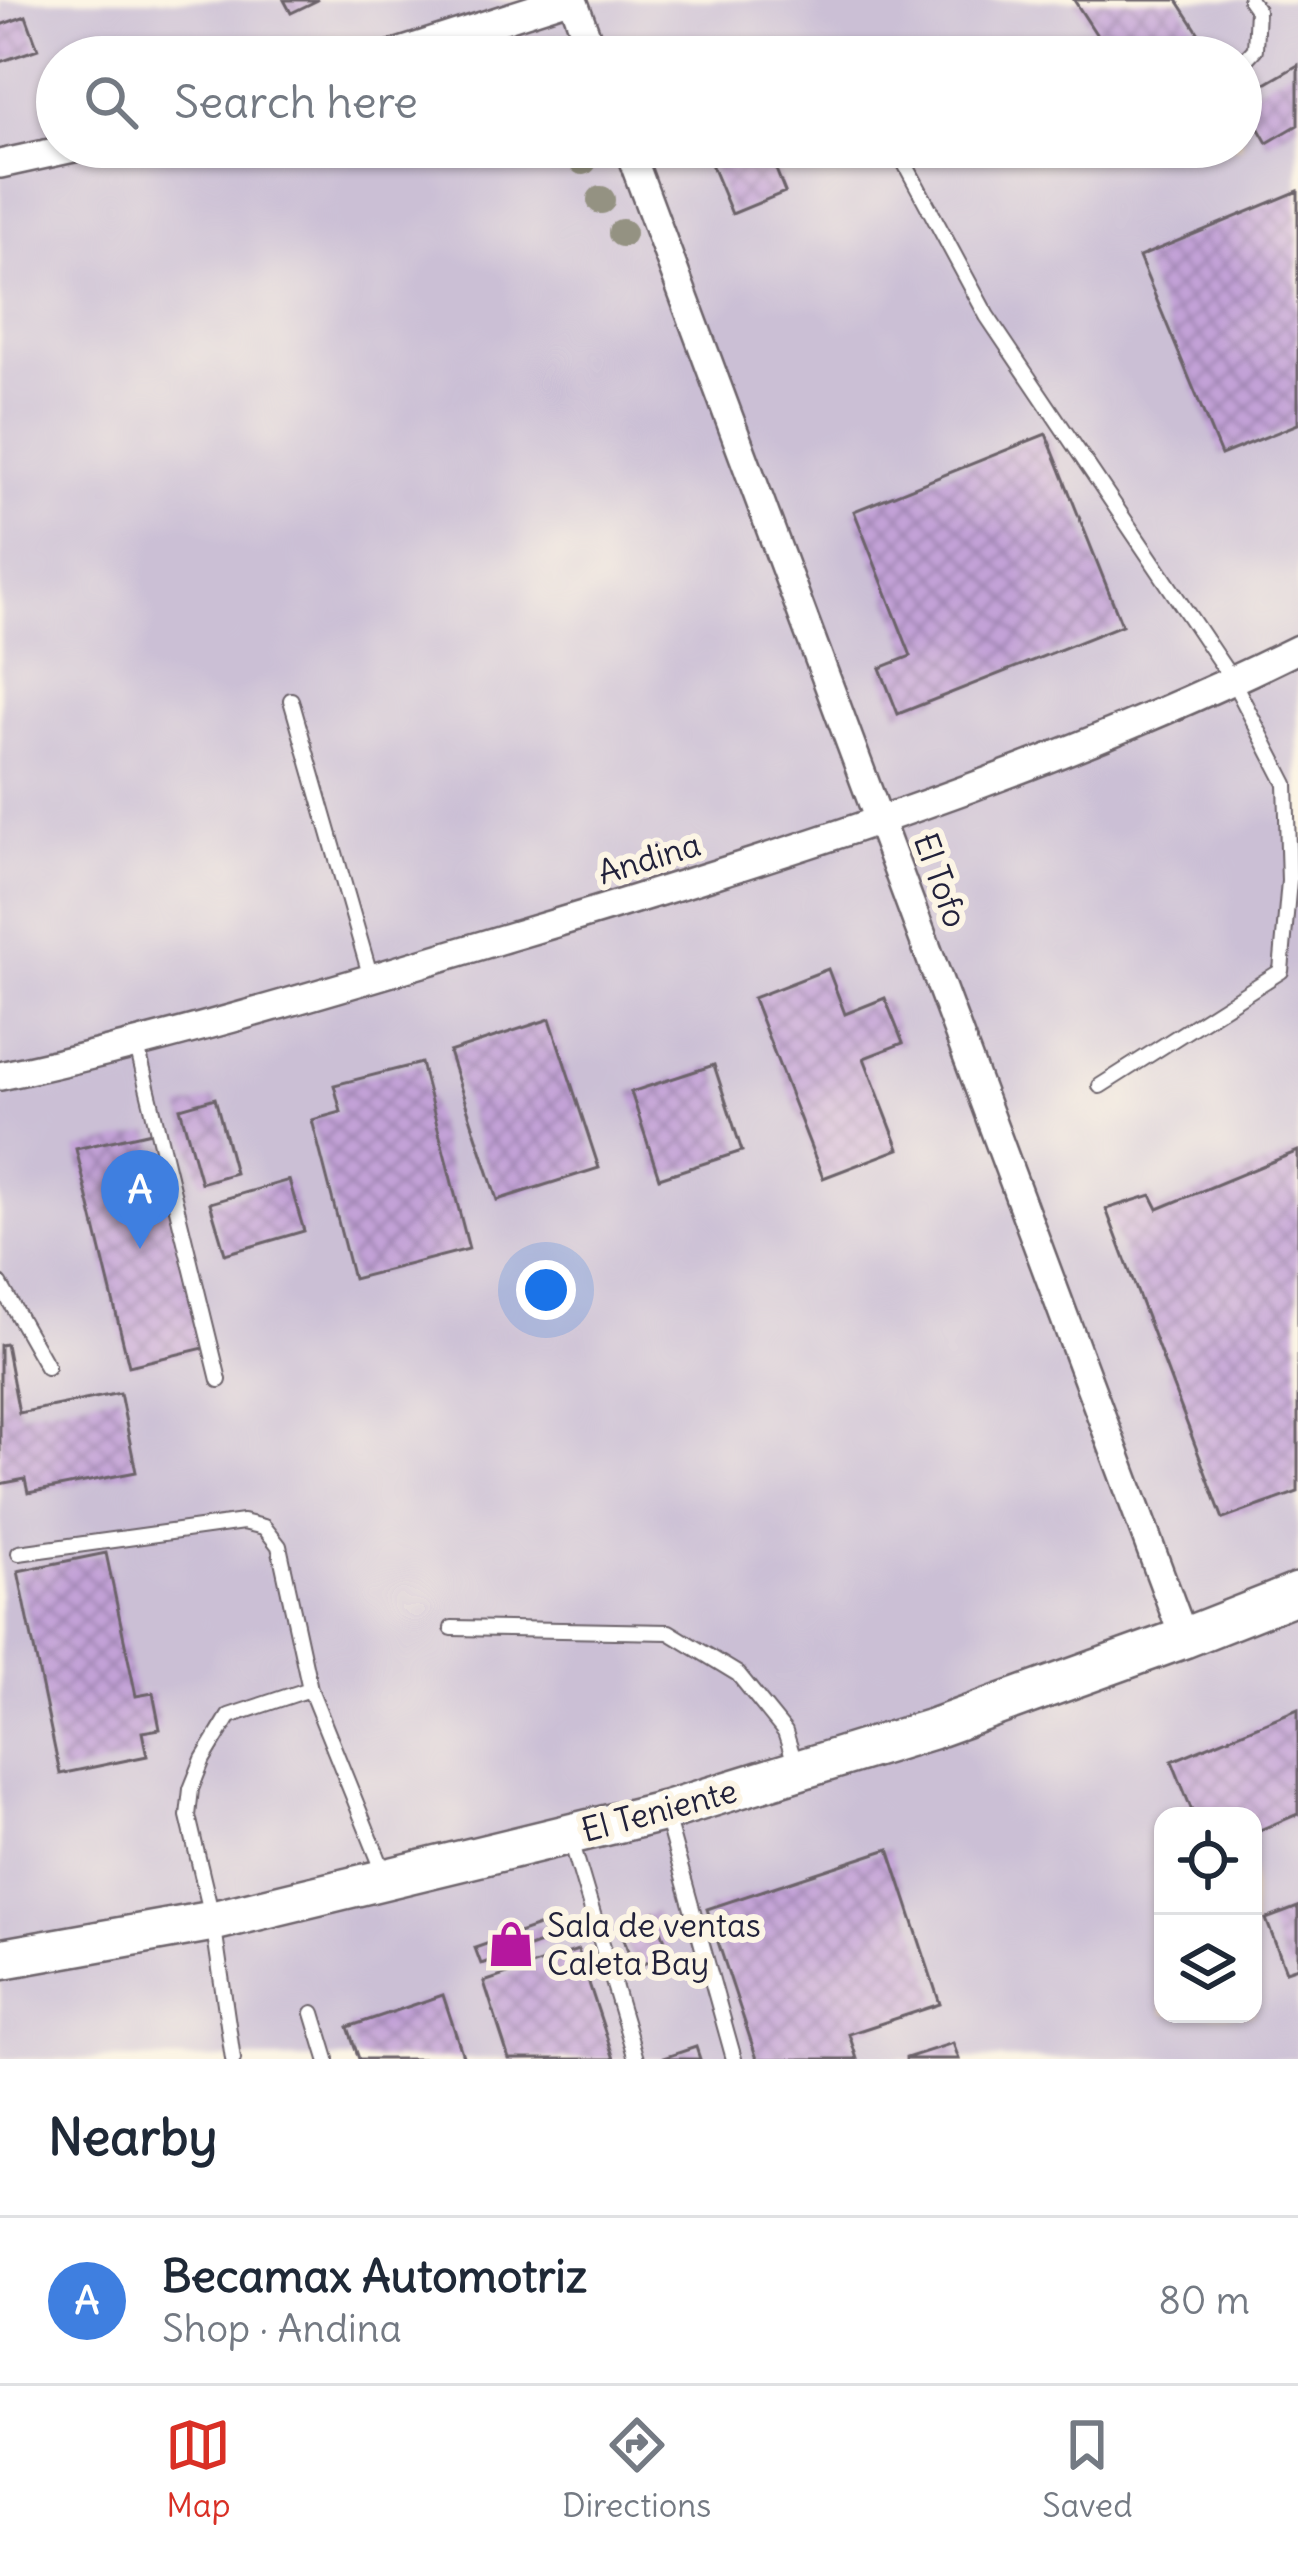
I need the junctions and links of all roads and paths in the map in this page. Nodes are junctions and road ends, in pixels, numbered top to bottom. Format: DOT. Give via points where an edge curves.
graph roads {
  1 [pos="563,0"];
  2 [pos="573,0"];
  3 [pos="1250,0"];
  4 [pos="451,36"];
  5 [pos="586,36"];
  6 [pos="1256,36"];
  7 [pos="36,156"];
  8 [pos="0,164"];
  9 [pos="636,168"];
  10 [pos="907,168"];
  11 [pos="1298,650"];
  12 [pos="1233,681"];
  13 [pos="291,700"];
  14 [pos="881,820"];
  15 [pos="371,978"];
  16 [pos="136,1042"];
  17 [pos="0,1076"];
  18 [pos="1100,1086"];
  19 [pos="0,1284"];
  20 [pos="47,1367"];
  21 [pos="219,1380"];
  22 [pos="19,1553"];
  23 [pos="1298,1593"];
  24 [pos="452,1628"];
  25 [pos="1184,1638"];
  26 [pos="310,1689"];
  27 [pos="798,1771"];
  28 [pos="665,1811"];
  29 [pos="569,1835"];
  30 [pos="386,1880"];
  31 [pos="213,1921"];
  32 [pos="0,1960"];
  33 [pos="313,2013"];
  34 [pos="232,2059"];
  35 [pos="327,2059"];
  36 [pos="636,2059"];
  37 [pos="734,2059"];
  1 -- 4 [label="street"];
  2 -- 5 [label="street"];
  3 -- 6 [label="lane"];
  7 -- 8 [label="street"];
  9 -- 14 [label="street, El Tofo"];
  10 -- 12 [label="lane" via="987,316"];
  11 -- 12 [label="street, Andina"];
  12 -- 14 [label="street, Andina"];
  12 -- 18 [label="lane" via="1286,784 1281,971"];
  13 -- 15 [label="lane"];
  14 -- 15 [label="street, Andina"];
  14 -- 25 [label="street, El Tofo"];
  15 -- 16 [label="street, Andina"];
  16 -- 17 [label="street, Andina"];
  16 -- 21 [label="lane"];
  19 -- 20 [label="lane"];
  22 -- 26 [label="lane" via="243,1522 264,1527 279,1546"];
  23 -- 25 [label="main road, El Teniente"];
  24 -- 27 [label="lane" via="669,1632 738,1674 785,1732"];
  25 -- 27 [label="main road, El Teniente"];
  26 -- 30 [label="lane"];
  26 -- 31 [label="lane" via="229,1716 190,1789 188,1816"];
  27 -- 28 [label="main road, El Teniente"];
  28 -- 29 [label="main road, El Teniente"];
  28 -- 37 [label="lane"];
  29 -- 30 [label="main road, El Teniente"];
  29 -- 36 [label="lane"];
  30 -- 31 [label="main road, El Teniente"];
  31 -- 32 [label="main road, El Teniente"];
  31 -- 34 [label="lane"];
  33 -- 35 [label="lane"];
}
